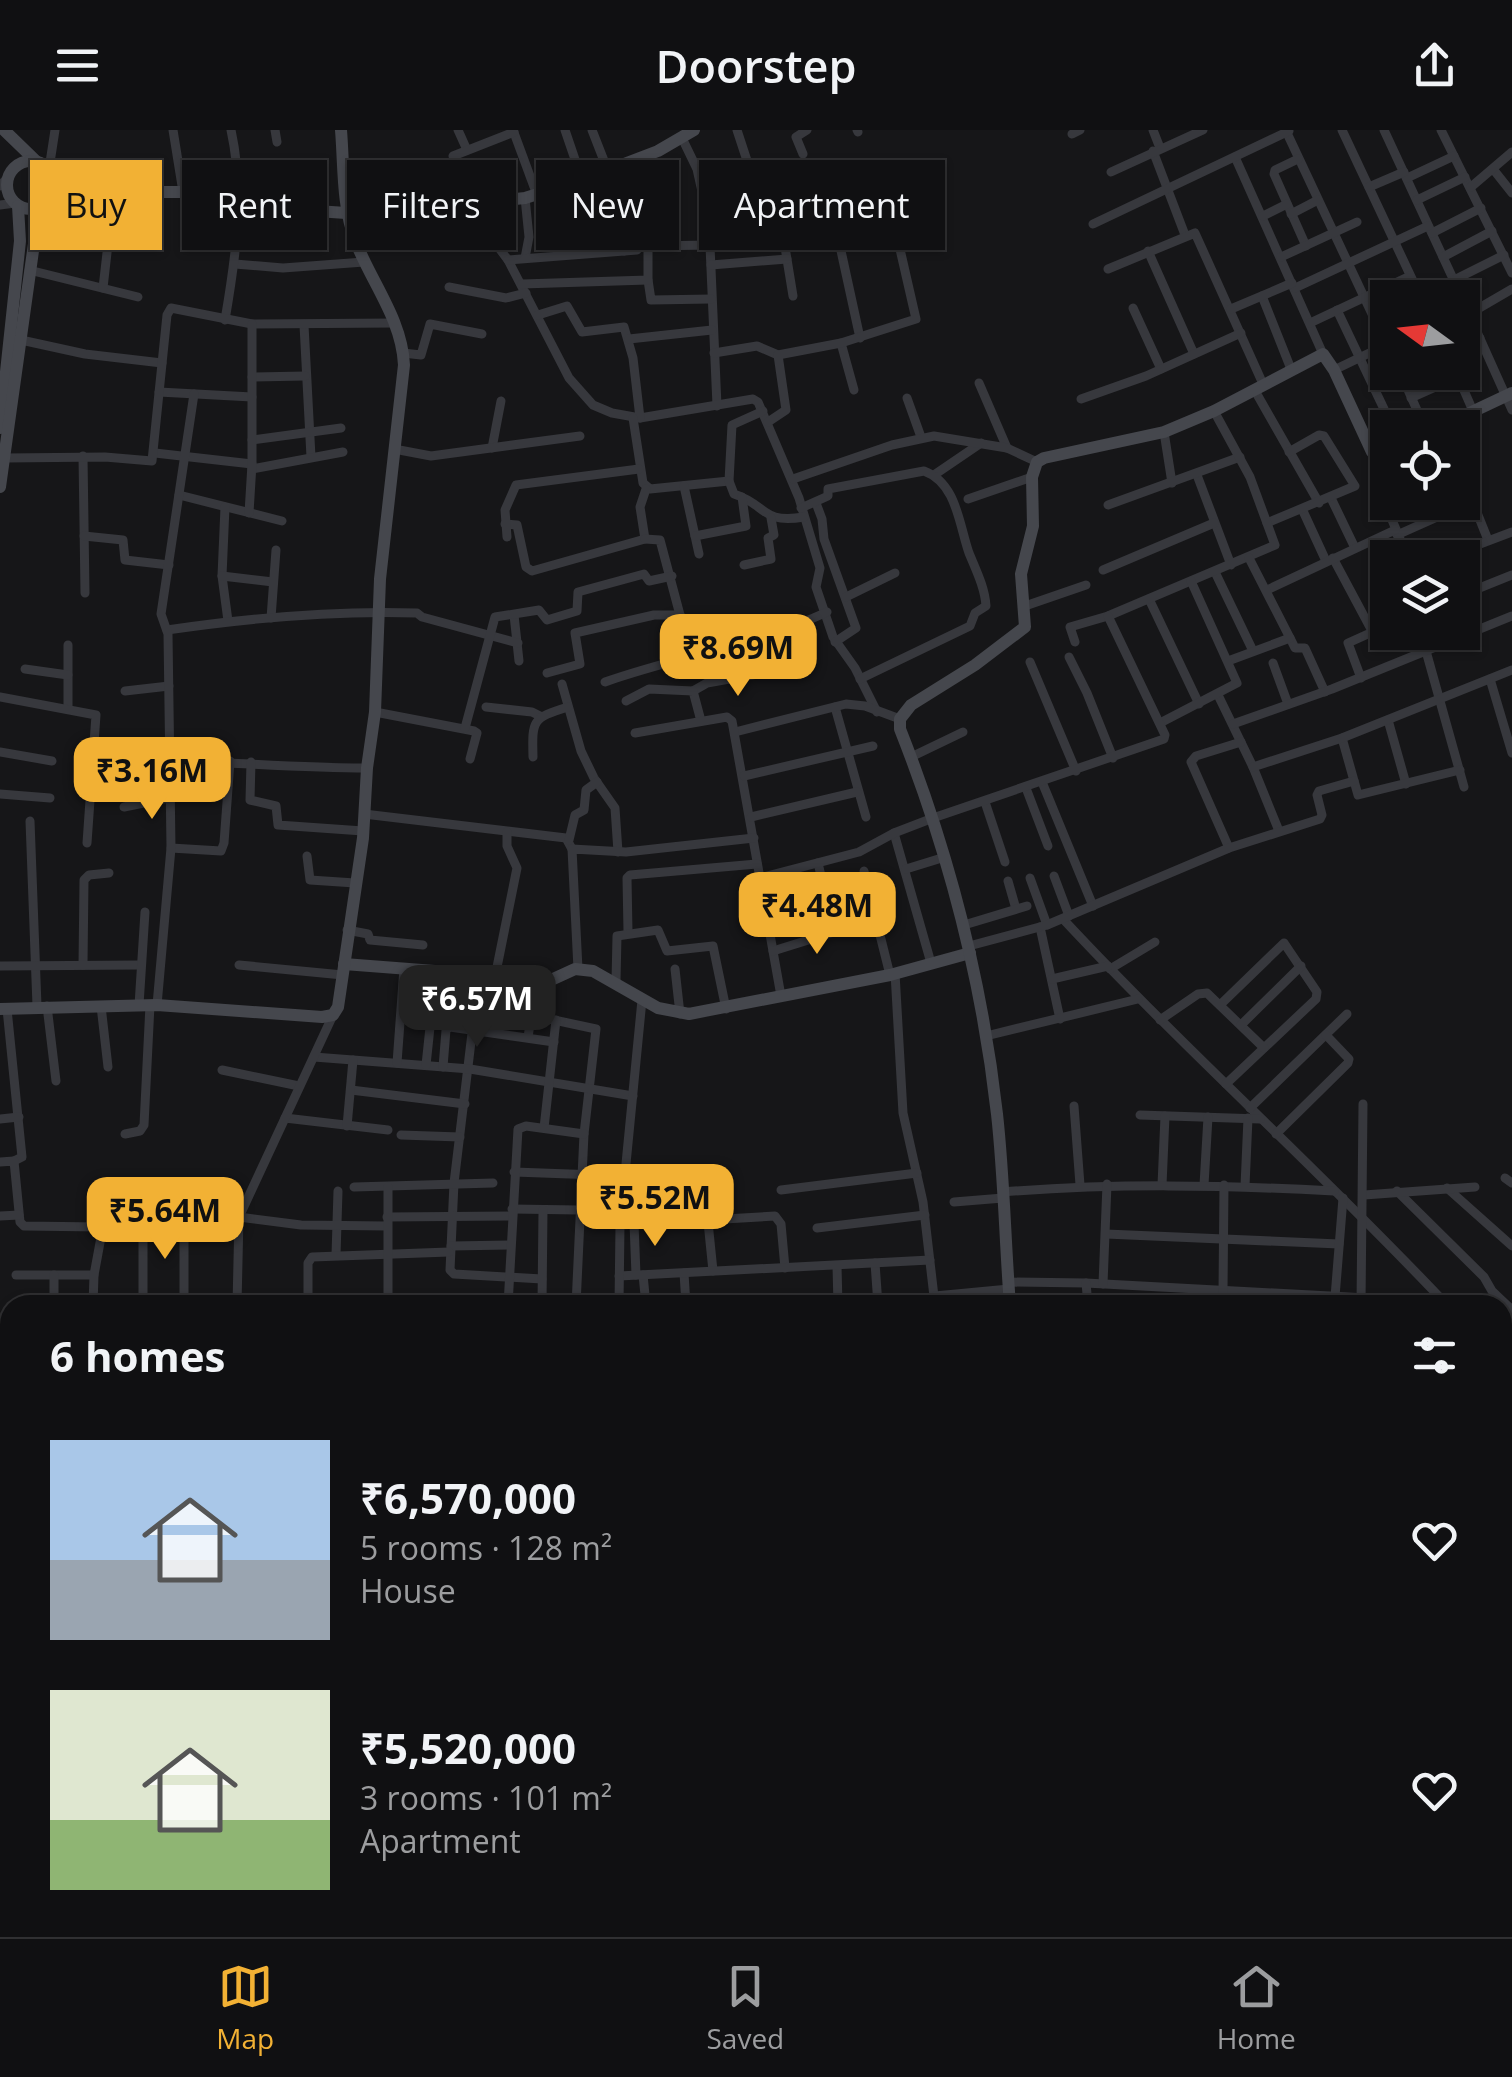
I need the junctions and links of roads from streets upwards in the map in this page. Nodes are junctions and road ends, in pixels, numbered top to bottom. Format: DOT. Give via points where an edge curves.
graph roads {
  1 [pos="55,130"];
  2 [pos="173,130"];
  3 [pos="231,130"];
  4 [pos="275,130"];
  5 [pos="342,130"];
  6 [pos="458,130"];
  7 [pos="565,130"];
  8 [pos="592,130"];
  9 [pos="737,130"];
  10 [pos="807,130"];
  11 [pos="1153,130"];
  12 [pos="1202,130"];
  13 [pos="1342,130"];
  14 [pos="1384,130"];
  15 [pos="1440,130"];
  16 [pos="513,131"];
  17 [pos="1289,131"];
  18 [pos="6,132"];
  19 [pos="689,132"];
  20 [pos="278,142"];
  21 [pos="1157,149"];
  22 [pos="467,150"];
  23 [pos="1512,152"];
  24 [pos="803,154"];
  25 [pos="453,156"];
  26 [pos="1454,156"];
  27 [pos="1236,157"];
  28 [pos="1298,158"];
  29 [pos="35,160"];
  30 [pos="49,160"];
  31 [pos="235,160"];
  32 [pos="577,160"];
  33 [pos="603,160"];
  34 [pos="636,160"];
  35 [pos="30,162"];
  36 [pos="1493,170"];
  37 [pos="12,172"];
  38 [pos="1111,172"];
  39 [pos="699,175"];
  40 [pos="1405,175"];
  41 [pos="1468,182"];
  42 [pos="0,186"];
  43 [pos="182,186"];
  44 [pos="1369,186"];
  45 [pos="1168,188"];
  46 [pos="1512,192"];
  47 [pos="536,194"];
  48 [pos="531,196"];
  49 [pos="516,198"];
  50 [pos="1318,200"];
  51 [pos="1417,200"];
  52 [pos="17,204"];
  53 [pos="0,205"];
  54 [pos="30,206"];
  55 [pos="1482,208"];
  56 [pos="1289,209"];
  57 [pos="327,212"];
  58 [pos="346,213"];
  59 [pos="1263,216"];
  60 [pos="1356,222"];
  61 [pos="1093,224"];
  62 [pos="1430,229"];
  63 [pos="1492,231"];
  64 [pos="1334,233"];
  65 [pos="1185,235"];
  66 [pos="1395,241"];
  67 [pos="1306,246"];
  68 [pos="32,250"];
  69 [pos="107,250"];
  70 [pos="236,250"];
  71 [pos="500,250"];
  72 [pos="637,250"];
  73 [pos="650,250"];
  74 [pos="710,250"];
  75 [pos="842,250"];
  76 [pos="902,250"];
  77 [pos="624,251"];
  78 [pos="1148,252"];
  79 [pos="1504,255"];
  80 [pos="1281,257"];
  81 [pos="1443,257"];
  82 [pos="525,258"];
  83 [pos="787,259"];
  84 [pos="508,260"];
  85 [pos="364,262"];
  86 [pos="235,264"];
  87 [pos="1348,264"];
  88 [pos="711,266"];
  89 [pos="1108,269"];
  90 [pos="29,270"];
  91 [pos="1512,273"];
  92 [pos="1410,276"];
  93 [pos="648,280"];
  94 [pos="1413,280"];
  95 [pos="1454,280"];
  96 [pos="1459,280"];
  97 [pos="1294,285"];
  98 [pos="449,287"];
  99 [pos="102,288"];
  100 [pos="1512,288"];
  101 [pos="524,289"];
  102 [pos="793,296"];
  103 [pos="1262,296"];
  104 [pos="138,297"];
  105 [pos="1363,297"];
  106 [pos="712,298"];
  107 [pos="1480,307"];
  108 [pos="1133,308"];
  109 [pos="1231,309"];
  110 [pos="1337,310"];
  111 [pos="1370,312"];
  112 [pos="538,315"];
  113 [pos="224,320"];
  114 [pos="395,323"];
  115 [pos="252,324"];
  116 [pos="304,324"];
  117 [pos="1310,324"];
  118 [pos="712,330"];
  119 [pos="1241,333"];
  120 [pos="482,334"];
  121 [pos="860,338"];
  122 [pos="1480,338"];
  123 [pos="629,339"];
  124 [pos="21,340"];
  125 [pos="841,344"];
  126 [pos="403,353"];
  127 [pos="714,353"];
  128 [pos="1370,353"];
  129 [pos="1194,354"];
  130 [pos="1324,354"];
  131 [pos="778,355"];
  132 [pos="1360,357"];
  133 [pos="162,362"];
  134 [pos="1291,368"];
  135 [pos="1162,369"];
  136 [pos="1334,370"];
  137 [pos="305,376"];
  138 [pos="252,377"];
  139 [pos="980,383"];
  140 [pos="1258,387"];
  141 [pos="854,390"];
  142 [pos="1408,390"];
  143 [pos="1426,390"];
  144 [pos="1464,390"];
  145 [pos="160,392"];
  146 [pos="194,394"];
  147 [pos="1509,394"];
  148 [pos="252,397"];
  149 [pos="907,398"];
  150 [pos="1411,398"];
  151 [pos="1081,399"];
  152 [pos="6,401"];
  153 [pos="502,401"];
  154 [pos="717,406"];
  155 [pos="1214,410"];
  156 [pos="1385,410"];
  157 [pos="1417,410"];
  158 [pos="1473,410"];
  159 [pos="1512,410"];
  160 [pos="763,411"];
  161 [pos="636,418"];
  162 [pos="768,422"];
  163 [pos="0,428"];
  164 [pos="341,428"];
  165 [pos="309,432"];
  166 [pos="1164,432"];
  167 [pos="580,436"];
  168 [pos="922,437"];
  169 [pos="252,440"];
  170 [pos="1370,440"];
  171 [pos="982,443"];
  172 [pos="492,448"];
  173 [pos="1007,448"];
  174 [pos="394,449"];
  175 [pos="343,452"];
  176 [pos="1290,452"];
  177 [pos="155,453"];
  178 [pos="82,456"];
  179 [pos="311,457"];
  180 [pos="1240,457"];
  181 [pos="6,458"];
  182 [pos="185,458"];
  183 [pos="1037,462"];
  184 [pos="1370,465"];
  185 [pos="252,466"];
  186 [pos="640,469"];
  187 [pos="934,474"];
  188 [pos="1197,475"];
  189 [pos="1032,476"];
  190 [pos="792,479"];
  191 [pos="1353,479"];
  192 [pos="728,482"];
  193 [pos="1172,484"];
  194 [pos="684,486"];
  195 [pos="0,487"];
  196 [pos="646,488"];
  197 [pos="179,495"];
  198 [pos="742,497"];
  199 [pos="1331,498"];
  200 [pos="968,500"];
  201 [pos="816,503"];
  202 [pos="1319,504"];
  203 [pos="1108,506"];
  204 [pos="224,508"];
  205 [pos="1302,510"];
  206 [pos="803,512"];
  207 [pos="249,514"];
  208 [pos="771,518"];
  209 [pos="1480,519"];
  210 [pos="1393,520"];
  211 [pos="1427,520"];
  212 [pos="282,521"];
  213 [pos="1214,523"];
  214 [pos="1267,523"];
  215 [pos="505,524"];
  216 [pos="1512,532"];
  217 [pos="1396,533"];
  218 [pos="84,536"];
  219 [pos="695,536"];
  220 [pos="506,538"];
  221 [pos="646,539"];
  222 [pos="1399,540"];
  223 [pos="1488,540"];
  224 [pos="1480,543"];
  225 [pos="1355,548"];
  226 [pos="276,550"];
  227 [pos="699,554"];
  228 [pos="1249,558"];
  229 [pos="1329,559"];
  230 [pos="169,565"];
  231 [pos="744,565"];
  232 [pos="1231,565"];
  233 [pos="1103,570"];
  234 [pos="1215,572"];
  235 [pos="896,574"];
  236 [pos="1512,574"];
  237 [pos="222,576"];
  238 [pos="672,576"];
  239 [pos="1191,581"];
  240 [pos="273,582"];
  241 [pos="1086,585"];
  242 [pos="1480,588"];
  243 [pos="1267,590"];
  244 [pos="85,592"];
  245 [pos="846,597"];
  246 [pos="1149,599"];
  247 [pos="1025,606"];
  248 [pos="378,612"];
  249 [pos="827,612"];
  250 [pos="514,615"];
  251 [pos="680,615"];
  252 [pos="1108,616"];
  253 [pos="1512,616"];
  254 [pos="270,618"];
  255 [pos="228,621"];
  256 [pos="1370,629"];
  257 [pos="168,630"];
  258 [pos="1370,633"];
  259 [pos="490,637"];
  260 [pos="1290,638"];
  261 [pos="835,642"];
  262 [pos="1075,642"];
  263 [pos="518,643"];
  264 [pos="68,644"];
  265 [pos="1253,650"];
  266 [pos="1426,651"];
  267 [pos="705,653"];
  268 [pos="1069,657"];
  269 [pos="519,661"];
  270 [pos="1228,661"];
  271 [pos="1030,662"];
  272 [pos="1273,662"];
  273 [pos="642,668"];
  274 [pos="25,669"];
  275 [pos="1512,670"];
  276 [pos="770,672"];
  277 [pos="547,673"];
  278 [pos="68,675"];
  279 [pos="1361,678"];
  280 [pos="860,679"];
  281 [pos="1490,679"];
  282 [pos="604,682"];
  283 [pos="562,684"];
  284 [pos="168,686"];
  285 [pos="649,689"];
  286 [pos="693,691"];
  287 [pos="125,692"];
  288 [pos="1325,692"];
  289 [pos="1218,694"];
  290 [pos="0,698"];
  291 [pos="1440,698"];
  292 [pos="626,700"];
  293 [pos="1199,704"];
  294 [pos="1288,704"];
  295 [pos="486,707"];
  296 [pos="568,707"];
  297 [pos="835,707"];
  298 [pos="68,709"];
  299 [pos="375,712"];
  300 [pos="877,712"];
  301 [pos="540,716"];
  302 [pos="900,719"];
  303 [pos="701,720"];
  304 [pos="1388,720"];
  305 [pos="1160,723"];
  306 [pos="1233,724"];
  307 [pos="464,728"];
  308 [pos="735,732"];
  309 [pos="963,732"];
  310 [pos="635,733"];
  311 [pos="1342,738"];
  312 [pos="1241,742"];
  313 [pos="873,746"];
  314 [pos="0,752"];
  315 [pos="1512,753"];
  316 [pos="847,754"];
  317 [pos="533,757"];
  318 [pos="911,757"];
  319 [pos="1113,758"];
  320 [pos="470,759"];
  321 [pos="52,761"];
  322 [pos="94,761"];
  323 [pos="230,761"];
  324 [pos="251,762"];
  325 [pos="171,764"];
  326 [pos="1253,767"];
  327 [pos="367,768"];
  328 [pos="1460,770"];
  329 [pos="1076,771"];
  330 [pos="744,776"];
  331 [pos="1354,781"];
  332 [pos="123,782"];
  333 [pos="597,782"];
  334 [pos="1042,782"];
  335 [pos="1406,784"];
  336 [pos="1464,787"];
  337 [pos="1026,788"];
  338 [pos="858,792"];
  339 [pos="0,794"];
  340 [pos="172,797"];
  341 [pos="50,798"];
  342 [pos="985,802"];
  343 [pos="124,806"];
  344 [pos="364,814"];
  345 [pos="751,817"];
  346 [pos="866,817"];
  347 [pos="933,818"];
  348 [pos="30,820"];
  349 [pos="1279,831"];
  350 [pos="364,832"];
  351 [pos="507,832"];
  352 [pos="894,833"];
  353 [pos="754,838"];
  354 [pos="87,843"];
  355 [pos="571,845"];
  356 [pos="1048,846"];
  357 [pos="171,848"];
  358 [pos="658,848"];
  359 [pos="1229,848"];
  360 [pos="618,852"];
  361 [pos="307,856"];
  362 [pos="945,856"];
  363 [pos="818,862"];
  364 [pos="1005,862"];
  365 [pos="758,864"];
  366 [pos="906,869"];
  367 [pos="864,871"];
  368 [pos="662,872"];
  369 [pos="109,874"];
  370 [pos="1054,876"];
  371 [pos="760,878"];
  372 [pos="1030,878"];
  373 [pos="1008,881"];
  374 [pos="355,884"];
  375 [pos="1027,906"];
  376 [pos="1093,906"];
  377 [pos="1016,910"];
  378 [pos="145,912"];
  379 [pos="1066,918"];
  380 [pos="964,925"];
  381 [pos="1044,926"];
  382 [pos="850,927"];
  383 [pos="348,930"];
  384 [pos="834,931"];
  385 [pos="628,932"];
  386 [pos="1156,942"];
  387 [pos="423,945"];
  388 [pos="970,949"];
  389 [pos="773,951"];
  390 [pos="930,963"];
  391 [pos="83,964"];
  392 [pos="238,965"];
  393 [pos="0,966"];
  394 [pos="35,966"];
  395 [pos="140,966"];
  396 [pos="1301,966"];
  397 [pos="1109,967"];
  398 [pos="404,968"];
  399 [pos="344,969"];
  400 [pos="578,969"];
  401 [pos="674,969"];
  402 [pos="436,971"];
  403 [pos="893,974"];
  404 [pos="479,975"];
  405 [pos="496,977"];
  406 [pos="1052,979"];
  407 [pos="537,980"];
  408 [pos="616,982"];
  409 [pos="781,996"];
  410 [pos="1138,999"];
  411 [pos="642,1000"];
  412 [pos="1220,1004"];
  413 [pos="149,1005"];
  414 [pos="42,1006"];
  415 [pos="101,1006"];
  416 [pos="726,1008"];
  417 [pos="3,1009"];
  418 [pos="680,1014"];
  419 [pos="1347,1014"];
  420 [pos="333,1015"];
  421 [pos="531,1015"];
  422 [pos="1060,1019"];
  423 [pos="556,1020"];
  424 [pos="1160,1020"];
  425 [pos="1241,1025"];
  426 [pos="474,1028"];
  427 [pos="1326,1035"];
  428 [pos="986,1036"];
  429 [pos="528,1037"];
  430 [pos="554,1042"];
  431 [pos="1264,1048"];
  432 [pos="314,1057"];
  433 [pos="352,1060"];
  434 [pos="396,1063"];
  435 [pos="426,1065"];
  436 [pos="442,1066"];
  437 [pos="108,1067"];
  438 [pos="470,1069"];
  439 [pos="222,1070"];
  440 [pos="56,1081"];
  441 [pos="549,1082"];
  442 [pos="1226,1084"];
  443 [pos="299,1086"];
  444 [pos="588,1088"];
  445 [pos="351,1090"];
  446 [pos="633,1096"];
  447 [pos="465,1104"];
  448 [pos="1363,1104"];
  449 [pos="1074,1106"];
  450 [pos="1140,1115"];
  451 [pos="1252,1115"];
  452 [pos="20,1116"];
  453 [pos="1164,1116"];
  454 [pos="1208,1117"];
  455 [pos="285,1118"];
  456 [pos="0,1119"];
  457 [pos="347,1126"];
  458 [pos="544,1128"];
  459 [pos="388,1130"];
  460 [pos="126,1134"];
  461 [pos="584,1134"];
  462 [pos="1276,1134"];
  463 [pos="401,1135"];
  464 [pos="460,1137"];
  465 [pos="14,1161"];
  466 [pos="0,1162"];
  467 [pos="514,1172"];
  468 [pos="917,1173"];
  469 [pos="581,1175"];
  470 [pos="625,1176"];
  471 [pos="493,1183"];
  472 [pos="454,1184"];
  473 [pos="1107,1184"];
  474 [pos="1162,1185"];
  475 [pos="1224,1185"];
  476 [pos="1080,1186"];
  477 [pos="1204,1186"];
  478 [pos="1245,1186"];
  479 [pos="1474,1186"];
  480 [pos="354,1187"];
  481 [pos="388,1187"];
  482 [pos="1446,1187"];
  483 [pos="781,1190"];
  484 [pos="338,1191"];
  485 [pos="1334,1191"];
  486 [pos="1397,1191"];
  487 [pos="1003,1195"];
  488 [pos="1364,1195"];
  489 [pos="1343,1198"];
  490 [pos="954,1202"];
  491 [pos="544,1210"];
  492 [pos="579,1210"];
  493 [pos="512,1213"];
  494 [pos="20,1215"];
  495 [pos="924,1215"];
  496 [pos="0,1216"];
  497 [pos="452,1216"];
  498 [pos="239,1217"];
  499 [pos="1364,1218"];
  500 [pos="144,1220"];
  501 [pos="184,1220"];
  502 [pos="386,1222"];
  503 [pos="708,1222"];
  504 [pos="634,1224"];
  505 [pos="620,1225"];
  506 [pos="336,1226"];
  507 [pos="100,1228"];
  508 [pos="817,1228"];
  509 [pos="1106,1234"];
  510 [pos="1224,1239"];
  511 [pos="1339,1244"];
  512 [pos="510,1245"];
  513 [pos="1512,1246"];
  514 [pos="450,1249"];
  515 [pos="386,1254"];
  516 [pos="336,1255"];
  517 [pos="930,1260"];
  518 [pos="875,1263"];
  519 [pos="837,1266"];
  520 [pos="785,1268"];
  521 [pos="713,1271"];
  522 [pos="684,1273"];
  523 [pos="16,1275"];
  524 [pos="54,1275"];
  525 [pos="94,1275"];
  526 [pos="508,1275"];
  527 [pos="640,1275"];
  528 [pos="620,1276"];
  529 [pos="542,1279"];
  530 [pos="1086,1282"];
  531 [pos="1103,1284"];
  532 [pos="1008,1286"];
  533 [pos="1184,1290"];
  534 [pos="1223,1292"];
  535 [pos="1249,1293"];
  536 [pos="54,1295"];
  537 [pos="93,1295"];
  538 [pos="143,1295"];
  539 [pos="184,1295"];
  540 [pos="238,1295"];
  541 [pos="308,1295"];
  542 [pos="388,1295"];
  543 [pos="508,1295"];
  544 [pos="542,1295"];
  545 [pos="576,1295"];
  546 [pos="619,1295"];
  547 [pos="644,1295"];
  548 [pos="685,1295"];
  549 [pos="838,1295"];
  550 [pos="877,1295"];
  551 [pos="934,1295"];
  552 [pos="964,1295"];
  553 [pos="1009,1295"];
  554 [pos="1087,1295"];
  555 [pos="1184,1295"];
  556 [pos="1265,1295"];
  557 [pos="1335,1295"];
  558 [pos="1361,1295"];
  559 [pos="1438,1295"];
  560 [pos="1497,1295"];
  1 -- 30 [label="street"];
  2 -- 43 [label="street"];
  3 -- 31 [label="street"];
  4 -- 20 [label="street"];
  5 -- 58 [label="street"];
  6 -- 22 [label="street"];
  7 -- 32 [label="street"];
  8 -- 33 [label="street"];
  9 -- 83 [label="street" via="755,186 774,186"];
  10 -- 24 [label="street" via="796,138"];
  11 -- 21 [label="street"];
  12 -- 21 [label="street"];
  13 -- 44 [label="street"];
  14 -- 40 [label="street"];
  15 -- 26 [label="street"];
  16 -- 22 [label="street"];
  16 -- 48 [label="street"];
  17 -- 27 [label="street"];
  17 -- 28 [label="street"];
  18 -- 29 [label="street"];
  18 -- 37 [label="street"];
  19 -- 34 [label="street"];
  19 -- 39 [label="street"];
  21 -- 38 [label="street"];
  21 -- 45 [label="street"];
  22 -- 25 [label="street"];
  23 -- 36 [label="street"];
  26 -- 40 [label="street"];
  26 -- 41 [label="street"];
  27 -- 45 [label="street"];
  27 -- 59 [label="street"];
  28 -- 50 [label="street"];
  28 -- 56 [label="street" via="1274,172"];
  35 -- 37 [label="street"];
  36 -- 41 [label="street"];
  36 -- 46 [label="street"];
  37 -- 42 [label="street"];
  37 -- 52 [label="street" via="8,190"];
  40 -- 44 [label="street"];
  40 -- 51 [label="street"];
  41 -- 51 [label="street"];
  41 -- 55 [label="street"];
  44 -- 66 [label="street"];
  45 -- 61 [label="street"];
  45 -- 65 [label="street"];
  47 -- 48 [label="street"];
  48 -- 49 [label="street"];
  48 -- 82 [label="street"];
  50 -- 56 [label="street"];
  50 -- 64 [label="street"];
  51 -- 62 [label="street"];
  52 -- 53 [label="street"];
  52 -- 54 [label="street"];
  52 -- 152 [label="street" via="20,242"];
  55 -- 62 [label="street"];
  55 -- 63 [label="street"];
  56 -- 59 [label="street"];
  56 -- 67 [label="street"];
  57 -- 58 [label="street"];
  58 -- 85 [label="street"];
  59 -- 80 [label="street"];
  60 -- 64 [label="street"];
  62 -- 66 [label="street"];
  62 -- 81 [label="street"];
  63 -- 79 [label="street"];
  63 -- 81 [label="street"];
  64 -- 67 [label="street"];
  64 -- 87 [label="street"];
  65 -- 78 [label="street"];
  65 -- 109 [label="street" via="1198,236"];
  66 -- 87 [label="street"];
  66 -- 92 [label="street"];
  67 -- 80 [label="street"];
  68 -- 90 [label="street"];
  69 -- 99 [label="street"];
  70 -- 86 [label="street"];
  71 -- 84 [label="street"];
  72 -- 77 [label="street"];
  73 -- 93 [label="street"];
  74 -- 88 [label="street"];
  75 -- 121 [label="street"];
  76 -- 121 [label="street" via="915,321"];
  77 -- 82 [label="street"];
  78 -- 89 [label="street"];
  78 -- 129 [label="street"];
  79 -- 91 [label="street"];
  79 -- 96 [label="street"];
  80 -- 97 [label="street"];
  81 -- 95 [label="street"];
  82 -- 84 [label="street"];
  83 -- 88 [label="street"];
  83 -- 102 [label="street"];
  84 -- 101 [label="street"];
  85 -- 86 [label="street" via="302,268"];
  85 -- 114 [label="street"];
  86 -- 113 [label="street"];
  87 -- 97 [label="street"];
  87 -- 105 [label="street"];
  88 -- 106 [label="street"];
  90 -- 99 [label="street"];
  90 -- 124 [label="street"];
  92 -- 94 [label="street"];
  92 -- 105 [label="street"];
  93 -- 101 [label="street"];
  93 -- 106 [label="street" via="651,300"];
  97 -- 103 [label="street"];
  97 -- 117 [label="street"];
  98 -- 101 [label="street" via="506,298"];
  99 -- 104 [label="street"];
  100 -- 107 [label="street"];
  101 -- 112 [label="street"];
  103 -- 109 [label="street"];
  103 -- 134 [label="street"];
  105 -- 110 [label="street"];
  105 -- 111 [label="street"];
  106 -- 118 [label="street"];
  108 -- 135 [label="street"];
  109 -- 119 [label="street"];
  110 -- 117 [label="street"];
  110 -- 132 [label="street"];
  112 -- 123 [label="street" via="567,306 582,332 620,325"];
  112 -- 161 [label="street" via="584,398"];
  113 -- 115 [label="street"];
  113 -- 133 [label="street" via="170,309"];
  114 -- 116 [label="street"];
  114 -- 126 [label="street"];
  115 -- 116 [label="street"];
  115 -- 138 [label="street"];
  116 -- 137 [label="street"];
  117 -- 130 [label="street"];
  118 -- 123 [label="street"];
  118 -- 127 [label="street"];
  119 -- 129 [label="street"];
  119 -- 140 [label="street"];
  120 -- 126 [label="street" via="430,324 421,354"];
  121 -- 125 [label="street"];
  122 -- 147 [label="street"];
  123 -- 161 [label="street"];
  124 -- 133 [label="street"];
  124 -- 152 [label="street"];
  125 -- 131 [label="street"];
  125 -- 141 [label="street"];
  126 -- 174 [label="street"];
  127 -- 131 [label="street" via="758,346"];
  127 -- 154 [label="street"];
  128 -- 132 [label="street"];
  129 -- 135 [label="street"];
  130 -- 134 [label="street"];
  130 -- 136 [label="street"];
  131 -- 162 [label="street" via="786,410"];
  132 -- 136 [label="street"];
  132 -- 156 [label="street"];
  133 -- 145 [label="street"];
  134 -- 140 [label="street"];
  135 -- 151 [label="street"];
  136 -- 170 [label="street"];
  137 -- 138 [label="street"];
  137 -- 165 [label="street"];
  138 -- 148 [label="street"];
  139 -- 173 [label="street"];
  140 -- 155 [label="street"];
  140 -- 176 [label="street"];
  142 -- 150 [label="street"];
  143 -- 150 [label="street"];
  144 -- 158 [label="street"];
  145 -- 146 [label="street"];
  145 -- 177 [label="street"];
  146 -- 148 [label="street"];
  146 -- 182 [label="street"];
  147 -- 158 [label="street"];
  147 -- 159 [label="street"];
  148 -- 169 [label="street"];
  149 -- 168 [label="street"];
  150 -- 157 [label="street"];
  152 -- 163 [label="street"];
  152 -- 181 [label="street"];
  153 -- 172 [label="street"];
  154 -- 160 [label="street" via="756,400"];
  154 -- 161 [label="street"];
  155 -- 166 [label="street"];
  155 -- 180 [label="street"];
  160 -- 162 [label="street"];
  160 -- 192 [label="street" via="732,426"];
  161 -- 186 [label="street"];
  162 -- 190 [label="street"];
  164 -- 165 [label="street"];
  165 -- 169 [label="street"];
  165 -- 179 [label="street"];
  166 -- 183 [label="street"];
  166 -- 193 [label="street"];
  167 -- 172 [label="street"];
  168 -- 171 [label="street"];
  168 -- 190 [label="street"];
  169 -- 185 [label="street"];
  171 -- 173 [label="street"];
  171 -- 187 [label="street"];
  172 -- 174 [label="street" via="431,456"];
  173 -- 183 [label="street"];
  174 -- 248 [label="street"];
  175 -- 179 [label="street"];
  176 -- 191 [label="street" via="1324,436"];
  176 -- 202 [label="street"];
  177 -- 178 [label="street" via="150,462"];
  177 -- 182 [label="street"];
  178 -- 181 [label="street"];
  178 -- 218 [label="street"];
  179 -- 185 [label="street"];
  180 -- 188 [label="street"];
  180 -- 214 [label="street"];
  181 -- 195 [label="street"];
  182 -- 185 [label="street"];
  182 -- 197 [label="street"];
  183 -- 189 [label="street"];
  184 -- 191 [label="street"];
  185 -- 207 [label="street"];
  186 -- 196 [label="street"];
  186 -- 215 [label="street" via="519,484"];
  187 -- 201 [label="street" via="921,470 838,486"];
  187 -- 280 [label="street" via="954,502 987,605 970,626"];
  188 -- 193 [label="street"];
  188 -- 213 [label="street"];
  189 -- 200 [label="street"];
  189 -- 247 [label="street" via="1033,526 1021,574"];
  190 -- 206 [label="street"];
  191 -- 199 [label="street" via="1353,488"];
  192 -- 194 [label="street"];
  192 -- 198 [label="street"];
  193 -- 203 [label="street"];
  194 -- 196 [label="street"];
  194 -- 219 [label="street"];
  196 -- 221 [label="street" via="640,506"];
  197 -- 204 [label="street"];
  197 -- 230 [label="street"];
  198 -- 208 [label="street"];
  198 -- 219 [label="street" via="746,526"];
  199 -- 202 [label="street"];
  199 -- 225 [label="street"];
  201 -- 206 [label="street"];
  201 -- 245 [label="street"];
  202 -- 205 [label="street"];
  204 -- 207 [label="street"];
  204 -- 237 [label="street"];
  205 -- 214 [label="street"];
  205 -- 229 [label="street"];
  206 -- 208 [label="street"];
  206 -- 249 [label="street"];
  207 -- 212 [label="street"];
  208 -- 231 [label="street" via="771,559"];
  209 -- 223 [label="street"];
  210 -- 217 [label="street"];
  211 -- 217 [label="street"];
  213 -- 232 [label="street"];
  213 -- 233 [label="street"];
  214 -- 228 [label="street" via="1276,546"];
  215 -- 220 [label="street"];
  215 -- 221 [label="street" via="518,524 530,571"];
  216 -- 223 [label="street"];
  217 -- 222 [label="street"];
  217 -- 225 [label="street"];
  218 -- 230 [label="street" via="123,540 125,560"];
  218 -- 244 [label="street"];
  219 -- 227 [label="street"];
  221 -- 238 [label="street" via="660,540"];
  223 -- 224 [label="street"];
  225 -- 229 [label="street"];
  226 -- 240 [label="street"];
  228 -- 232 [label="street"];
  228 -- 243 [label="street"];
  229 -- 243 [label="street"];
  229 -- 256 [label="street"];
  230 -- 257 [label="street" via="161,614"];
  232 -- 234 [label="street"];
  234 -- 239 [label="street"];
  234 -- 265 [label="street"];
  235 -- 245 [label="street"];
  236 -- 242 [label="street"];
  237 -- 240 [label="street"];
  237 -- 255 [label="street"];
  238 -- 250 [label="street" via="649,581 644,574 578,592 578,611 547,620 541,610"];
  238 -- 251 [label="street"];
  239 -- 246 [label="street"];
  239 -- 270 [label="street"];
  240 -- 254 [label="street"];
  241 -- 247 [label="street"];
  243 -- 260 [label="street"];
  245 -- 261 [label="street" via="856,630"];
  246 -- 252 [label="street"];
  246 -- 293 [label="street"];
  247 -- 302 [label="street" via="1022,631"];
  248 -- 254 [label="street"];
  248 -- 259 [label="street" via="417,613"];
  248 -- 299 [label="street"];
  249 -- 261 [label="street"];
  249 -- 267 [label="street"];
  250 -- 259 [label="street" via="494,617"];
  250 -- 263 [label="street"];
  251 -- 267 [label="street"];
  251 -- 277 [label="street" via="575,633 580,664"];
  252 -- 262 [label="street" via="1070,627"];
  252 -- 305 [label="street"];
  253 -- 266 [label="street"];
  254 -- 255 [label="street"];
  255 -- 257 [label="street"];
  257 -- 284 [label="street"];
  258 -- 279 [label="street" via="1348,643"];
  259 -- 263 [label="street"];
  259 -- 307 [label="street"];
  260 -- 265 [label="street"];
  260 -- 288 [label="street" via="1295,648 1306,648"];
  261 -- 280 [label="street"];
  263 -- 269 [label="street"];
  264 -- 278 [label="street"];
  265 -- 270 [label="street"];
  266 -- 279 [label="street"];
  266 -- 291 [label="street"];
  267 -- 273 [label="street"];
  268 -- 319 [label="street"];
  270 -- 289 [label="street" via="1237,683"];
  271 -- 329 [label="street"];
  272 -- 294 [label="street"];
  273 -- 282 [label="street"];
  273 -- 285 [label="street"];
  274 -- 278 [label="street"];
  275 -- 281 [label="street"];
  276 -- 286 [label="street"];
  278 -- 298 [label="street"];
  279 -- 288 [label="street"];
  280 -- 300 [label="street"];
  281 -- 291 [label="street"];
  281 -- 315 [label="street"];
  283 -- 296 [label="street"];
  284 -- 287 [label="street"];
  284 -- 325 [label="street"];
  285 -- 286 [label="street"];
  285 -- 292 [label="street"];
  286 -- 303 [label="street"];
  288 -- 294 [label="street"];
  289 -- 293 [label="street"];
  289 -- 306 [label="street"];
  290 -- 298 [label="street"];
  291 -- 304 [label="street"];
  291 -- 328 [label="street"];
  293 -- 305 [label="street"];
  294 -- 306 [label="street"];
  295 -- 301 [label="street"];
  296 -- 301 [label="street"];
  296 -- 333 [label="street"];
  297 -- 300 [label="street" via="856,704"];
  297 -- 308 [label="street"];
  297 -- 316 [label="street"];
  298 -- 322 [label="street" via="96,716"];
  299 -- 307 [label="street"];
  299 -- 327 [label="street"];
  300 -- 302 [label="street"];
  301 -- 317 [label="street" via="532,730"];
  302 -- 318 [label="street"];
  303 -- 308 [label="street" via="730,718"];
  303 -- 310 [label="street"];
  304 -- 311 [label="street"];
  304 -- 335 [label="street"];
  305 -- 319 [label="street" via="1164,739"];
  306 -- 312 [label="street"];
  307 -- 320 [label="street" via="477,733"];
  308 -- 330 [label="street"];
  309 -- 318 [label="street"];
  311 -- 326 [label="street"];
  311 -- 331 [label="street"];
  312 -- 326 [label="street"];
  312 -- 359 [label="street" via="1191,762"];
  313 -- 316 [label="street"];
  314 -- 321 [label="street"];
  316 -- 330 [label="street"];
  316 -- 338 [label="street"];
  318 -- 347 [label="street"];
  319 -- 329 [label="street"];
  322 -- 325 [label="street"];
  322 -- 354 [label="street"];
  323 -- 324 [label="street"];
  323 -- 325 [label="street"];
  323 -- 357 [label="street" via="221,851"];
  324 -- 327 [label="street"];
  324 -- 350 [label="street" via="250,800 276,806 278,825"];
  325 -- 332 [label="street"];
  325 -- 340 [label="street"];
  326 -- 349 [label="street"];
  327 -- 344 [label="street"];
  328 -- 335 [label="street"];
  328 -- 336 [label="street"];
  329 -- 334 [label="street"];
  330 -- 345 [label="street"];
  331 -- 335 [label="street" via="1361,796"];
  331 -- 349 [label="street" via="1320,791 1322,818"];
  333 -- 355 [label="street" via="575,815"];
  333 -- 360 [label="street" via="616,808"];
  334 -- 337 [label="street"];
  334 -- 376 [label="street"];
  337 -- 342 [label="street"];
  337 -- 356 [label="street"];
  338 -- 345 [label="street"];
  338 -- 346 [label="street"];
  339 -- 341 [label="street"];
  340 -- 343 [label="street"];
  340 -- 357 [label="street"];
  342 -- 347 [label="street"];
  342 -- 364 [label="street"];
  344 -- 350 [label="street"];
  344 -- 351 [label="street"];
  345 -- 353 [label="street"];
  347 -- 352 [label="street"];
  347 -- 362 [label="street"];
  348 -- 394 [label="street"];
  349 -- 359 [label="street"];
  350 -- 374 [label="street"];
  351 -- 355 [label="street"];
  351 -- 405 [label="street" via="517,871"];
  352 -- 363 [label="street" via="859,852"];
  352 -- 366 [label="street"];
  353 -- 358 [label="street"];
  353 -- 365 [label="street"];
  355 -- 360 [label="street"];
  355 -- 400 [label="street"];
  357 -- 413 [label="street"];
  358 -- 360 [label="street"];
  358 -- 368 [label="street"];
  359 -- 376 [label="street"];
  361 -- 374 [label="street" via="310,880"];
  362 -- 366 [label="street"];
  362 -- 380 [label="street"];
  363 -- 371 [label="street"];
  363 -- 384 [label="street"];
  365 -- 368 [label="street"];
  365 -- 371 [label="street"];
  366 -- 390 [label="street"];
  367 -- 403 [label="street"];
  368 -- 385 [label="street" via="628,876"];
  369 -- 391 [label="street" via="88,875 83,883"];
  370 -- 379 [label="street"];
  371 -- 389 [label="street"];
  372 -- 381 [label="street"];
  373 -- 377 [label="street"];
  374 -- 383 [label="street"];
  375 -- 377 [label="street"];
  376 -- 379 [label="street"];
  377 -- 380 [label="street"];
  378 -- 395 [label="street"];
  379 -- 381 [label="street"];
  379 -- 397 [label="street"];
  380 -- 388 [label="street"];
  381 -- 388 [label="street"];
  381 -- 406 [label="street"];
  382 -- 384 [label="street"];
  383 -- 387 [label="street" via="370,940"];
  383 -- 399 [label="street"];
  384 -- 389 [label="street"];
  385 -- 408 [label="street" via="617,937"];
  385 -- 416 [label="street" via="658,930 667,951 713,946"];
  386 -- 397 [label="street"];
  388 -- 390 [label="street"];
  388 -- 428 [label="street"];
  389 -- 409 [label="street"];
  390 -- 403 [label="street"];
  391 -- 394 [label="street"];
  391 -- 395 [label="street"];
  392 -- 399 [label="street"];
  393 -- 394 [label="street"];
  394 -- 414 [label="street"];
  395 -- 413 [label="street"];
  396 -- 412 [label="street" via="1282,944"];
  396 -- 425 [label="street"];
  396 -- 431 [label="street" via="1318,996"];
  397 -- 406 [label="street"];
  397 -- 410 [label="street"];
  398 -- 399 [label="street"];
  398 -- 402 [label="street"];
  398 -- 434 [label="street"];
  399 -- 420 [label="street"];
  400 -- 407 [label="street" via="558,980"];
  400 -- 408 [label="street"];
  401 -- 418 [label="street"];
  402 -- 404 [label="street"];
  402 -- 435 [label="street"];
  403 -- 409 [label="street"];
  403 -- 468 [label="street" via="904,1113"];
  404 -- 405 [label="street"];
  404 -- 426 [label="street"];
  405 -- 407 [label="street"];
  406 -- 422 [label="street"];
  407 -- 421 [label="street"];
  408 -- 411 [label="street"];
  409 -- 416 [label="street"];
  410 -- 422 [label="street"];
  410 -- 424 [label="street"];
  411 -- 418 [label="street"];
  411 -- 446 [label="street"];
  412 -- 424 [label="street" via="1203,992"];
  412 -- 425 [label="street"];
  413 -- 415 [label="street"];
  413 -- 420 [label="street"];
  413 -- 460 [label="street" via="144,1126"];
  414 -- 415 [label="street"];
  414 -- 417 [label="street"];
  414 -- 440 [label="street"];
  415 -- 437 [label="street"];
  416 -- 418 [label="street"];
  417 -- 452 [label="street"];
  419 -- 427 [label="street"];
  420 -- 432 [label="street"];
  421 -- 423 [label="street"];
  421 -- 429 [label="street"];
  422 -- 428 [label="street"];
  423 -- 430 [label="street"];
  423 -- 444 [label="street" via="596,1029"];
  424 -- 442 [label="street"];
  425 -- 431 [label="street"];
  426 -- 429 [label="street"];
  426 -- 436 [label="street" via="447,1028"];
  426 -- 438 [label="street"];
  427 -- 451 [label="street"];
  427 -- 462 [label="street" via="1348,1064"];
  428 -- 487 [label="street"];
  429 -- 430 [label="street"];
  430 -- 441 [label="street"];
  431 -- 442 [label="street"];
  432 -- 433 [label="street"];
  432 -- 443 [label="street"];
  433 -- 434 [label="street"];
  433 -- 445 [label="street"];
  434 -- 435 [label="street"];
  435 -- 436 [label="street"];
  436 -- 438 [label="street"];
  438 -- 441 [label="street"];
  438 -- 447 [label="street"];
  439 -- 443 [label="street"];
  441 -- 444 [label="street"];
  441 -- 458 [label="street"];
  442 -- 451 [label="street"];
  443 -- 455 [label="street"];
  444 -- 446 [label="street"];
  444 -- 461 [label="street"];
  445 -- 447 [label="street"];
  445 -- 457 [label="street"];
  446 -- 470 [label="street"];
  447 -- 464 [label="street"];
  448 -- 488 [label="street"];
  449 -- 476 [label="street"];
  450 -- 453 [label="street"];
  451 -- 454 [label="street"];
  451 -- 462 [label="street"];
  451 -- 478 [label="street"];
  452 -- 456 [label="street"];
  452 -- 465 [label="street" via="22,1157"];
  453 -- 454 [label="street"];
  453 -- 474 [label="street"];
  454 -- 477 [label="street"];
  455 -- 457 [label="street"];
  455 -- 498 [label="street"];
  457 -- 459 [label="street"];
  458 -- 461 [label="street"];
  458 -- 467 [label="street" via="519,1126"];
  461 -- 469 [label="street"];
  462 -- 485 [label="street"];
  463 -- 464 [label="street"];
  464 -- 472 [label="street"];
  465 -- 466 [label="street"];
  465 -- 494 [label="street"];
  467 -- 469 [label="street"];
  467 -- 493 [label="street"];
  468 -- 483 [label="street"];
  468 -- 495 [label="street"];
  469 -- 470 [label="street"];
  469 -- 492 [label="street"];
  470 -- 505 [label="street"];
  471 -- 472 [label="street"];
  472 -- 481 [label="street"];
  472 -- 497 [label="street"];
  473 -- 474 [label="street"];
  473 -- 476 [label="street"];
  473 -- 509 [label="street"];
  474 -- 477 [label="street"];
  475 -- 477 [label="street"];
  475 -- 478 [label="street"];
  475 -- 510 [label="street"];
  476 -- 487 [label="street"];
  478 -- 485 [label="street"];
  479 -- 482 [label="street"];
  480 -- 481 [label="street"];
  481 -- 502 [label="street"];
  482 -- 486 [label="street"];
  482 -- 513 [label="street"];
  484 -- 506 [label="street"];
  485 -- 489 [label="street"];
  486 -- 488 [label="street"];
  486 -- 560 [label="street"];
  487 -- 490 [label="street"];
  487 -- 532 [label="street"];
  488 -- 499 [label="street"];
  489 -- 499 [label="street"];
  489 -- 511 [label="street"];
  491 -- 492 [label="street"];
  491 -- 493 [label="street"];
  491 -- 529 [label="street"];
  492 -- 545 [label="street"];
  493 -- 497 [label="street"];
  493 -- 512 [label="street"];
  494 -- 496 [label="street"];
  494 -- 507 [label="street" via="27,1228"];
  495 -- 508 [label="street"];
  495 -- 517 [label="street"];
  497 -- 502 [label="street"];
  497 -- 514 [label="street"];
  498 -- 501 [label="street"];
  498 -- 506 [label="street"];
  498 -- 540 [label="street"];
  499 -- 558 [label="street"];
  499 -- 559 [label="street"];
  500 -- 501 [label="street"];
  500 -- 507 [label="street" via="106,1220"];
  500 -- 538 [label="street"];
  501 -- 539 [label="street"];
  502 -- 506 [label="street"];
  502 -- 515 [label="street"];
  503 -- 504 [label="street"];
  503 -- 520 [label="street" via="778,1217"];
  503 -- 521 [label="street"];
  504 -- 505 [label="street"];
  504 -- 527 [label="street"];
  505 -- 528 [label="street"];
  506 -- 516 [label="street"];
  507 -- 525 [label="street"];
  509 -- 510 [label="street"];
  509 -- 531 [label="street"];
  510 -- 511 [label="street"];
  510 -- 534 [label="street"];
  511 -- 557 [label="street"];
  512 -- 514 [label="street"];
  512 -- 526 [label="street"];
  514 -- 515 [label="street"];
  514 -- 526 [label="street" via="452,1273"];
  515 -- 516 [label="street"];
  515 -- 542 [label="street"];
  516 -- 541 [label="street" via="309,1260"];
  517 -- 518 [label="street"];
  517 -- 551 [label="street"];
  518 -- 519 [label="street"];
  518 -- 550 [label="street"];
  519 -- 520 [label="street"];
  519 -- 549 [label="street"];
  520 -- 521 [label="street"];
  521 -- 522 [label="street"];
  522 -- 527 [label="street"];
  522 -- 548 [label="street"];
  523 -- 524 [label="street"];
  524 -- 525 [label="street"];
  524 -- 536 [label="street"];
  525 -- 537 [label="street"];
  526 -- 529 [label="street"];
  526 -- 543 [label="street"];
  527 -- 528 [label="street"];
  527 -- 547 [label="street"];
  528 -- 546 [label="street"];
  529 -- 544 [label="street"];
  530 -- 531 [label="street"];
  530 -- 532 [label="street"];
  530 -- 554 [label="street"];
  531 -- 533 [label="street"];
  532 -- 552 [label="street"];
  532 -- 553 [label="street"];
  533 -- 534 [label="street"];
  533 -- 555 [label="street"];
  534 -- 535 [label="street"];
  535 -- 556 [label="street"];
}
